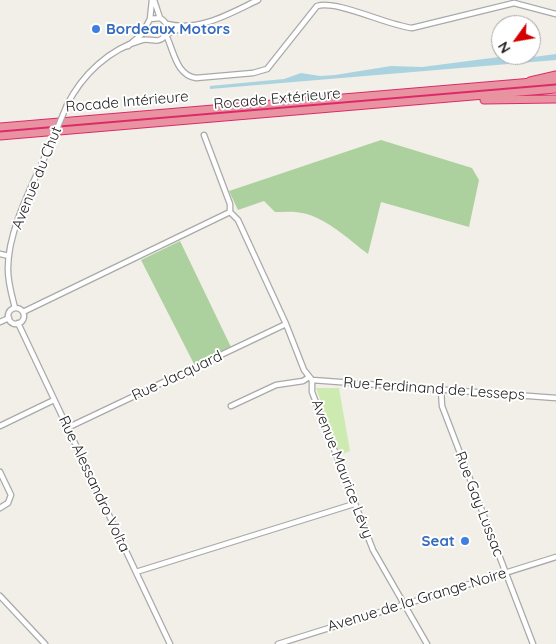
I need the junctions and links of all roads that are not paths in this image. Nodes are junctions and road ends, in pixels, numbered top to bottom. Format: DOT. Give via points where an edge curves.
graph roads {
  1 [pos="153,0"];
  2 [pos="258,0"];
  3 [pos="556,14"];
  4 [pos="160,18"];
  5 [pos="150,19"];
  6 [pos="166,24"];
  7 [pos="191,25"];
  8 [pos="144,28"];
  9 [pos="166,35"];
  10 [pos="151,40"];
  11 [pos="160,40"];
  12 [pos="169,43"];
  13 [pos="128,46"];
  14 [pos="556,75"];
  15 [pos="556,80"];
  16 [pos="525,83"];
  17 [pos="556,89"];
  18 [pos="475,96"];
  19 [pos="556,99"];
  20 [pos="0,127"];
  21 [pos="204,135"];
  22 [pos="0,136"];
  23 [pos="230,212"];
  24 [pos="0,254"];
  25 [pos="9,256"];
  26 [pos="15,308"];
  27 [pos="23,312"];
  28 [pos="9,318"];
  29 [pos="0,322"];
  30 [pos="18,323"];
  31 [pos="286,324"];
  32 [pos="311,378"];
  33 [pos="441,390"];
  34 [pos="556,398"];
  35 [pos="54,400"];
  36 [pos="231,406"];
  37 [pos="0,426"];
  38 [pos="67,428"];
  39 [pos="0,472"];
  40 [pos="354,504"];
  41 [pos="0,508"];
  42 [pos="556,556"];
  43 [pos="136,572"];
  44 [pos="506,572"];
  45 [pos="0,596"];
  46 [pos="403,604"];
  47 [pos="45,644"];
  48 [pos="170,644"];
  49 [pos="278,644"];
  50 [pos="426,644"];
  51 [pos="533,644"];
  1 -- 4 [label="street"];
  1 -- 5 [label="street"];
  2 -- 7 [label="street" via="218,20"];
  3 -- 12 [label="street" via="522,4 509,4 412,28 329,0 317,6 267,69 258,73 191,77 182,73"];
  4 -- 5 [label="street"];
  4 -- 6 [label="street"];
  5 -- 8 [label="street"];
  6 -- 7 [label="street"];
  6 -- 9 [label="street"];
  7 -- 9 [label="street"];
  8 -- 10 [label="street"];
  8 -- 13 [label="street, Avenue du Chut"];
  9 -- 11 [label="street"];
  9 -- 12 [label="street"];
  10 -- 11 [label="street"];
  10 -- 13 [label="street, Avenue du Chut"];
  11 -- 12 [label="street"];
  13 -- 25 [label="street, Avenue du Chut, bridge" via="95,67 67,105 16,228"];
  14 -- 16 [label="highway" via="538,77"];
  15 -- 16 [label="highway, Rocade Intérieure"];
  16 -- 20 [label="highway, Rocade Intérieure"];
  17 -- 18 [label="highway, Rocade Extérieure"];
  18 -- 19 [label="highway" via="483,100"];
  18 -- 22 [label="highway, Rocade Extérieure"];
  21 -- 23 [label="street, Avenue Maurice Lévy" via="230,204"];
  23 -- 27 [label="street"];
  23 -- 31 [label="street, Avenue Maurice Lévy" via="238,220"];
  24 -- 25 [label="street"];
  25 -- 26 [label="street, Avenue du Chut" via="9,281"];
  26 -- 27 [label="street"];
  26 -- 28 [label="street" via="10,310"];
  27 -- 30 [label="street"];
  28 -- 29 [label="street"];
  28 -- 30 [label="street"];
  30 -- 35 [label="street, Rue Alessandro Volta"];
  31 -- 32 [label="street, Avenue Maurice Lévy" via="304,370"];
  31 -- 38 [label="street, Rue Jacquard"];
  32 -- 33 [label="street, Rue Ferdinand de Lesseps"];
  32 -- 36 [label="street" via="276,385"];
  32 -- 40 [label="street, Avenue Maurice Lévy" via="312,392"];
  33 -- 34 [label="street, Rue Ferdinand de Lesseps"];
  33 -- 44 [label="street, Rue Gay Lussac" via="442,406"];
  35 -- 37 [label="street"];
  35 -- 38 [label="street, Rue Alessandro Volta"];
  38 -- 43 [label="street, Rue Alessandro Volta"];
  39 -- 41 [label="street" via="11,495 8,503"];
  40 -- 43 [label="street"];
  40 -- 46 [label="street, Avenue Maurice Lévy" via="373,550"];
  42 -- 44 [label="street, Avenue de la Grange Noire"];
  43 -- 48 [label="street, Rue Alessandro Volta"];
  44 -- 46 [label="street, Avenue de la Grange Noire"];
  44 -- 51 [label="street, Rue Gay Lussac"];
  45 -- 47 [label="street"];
  46 -- 49 [label="street, Avenue de la Grange Noire"];
  46 -- 50 [label="street, Avenue Maurice Lévy"];
}
